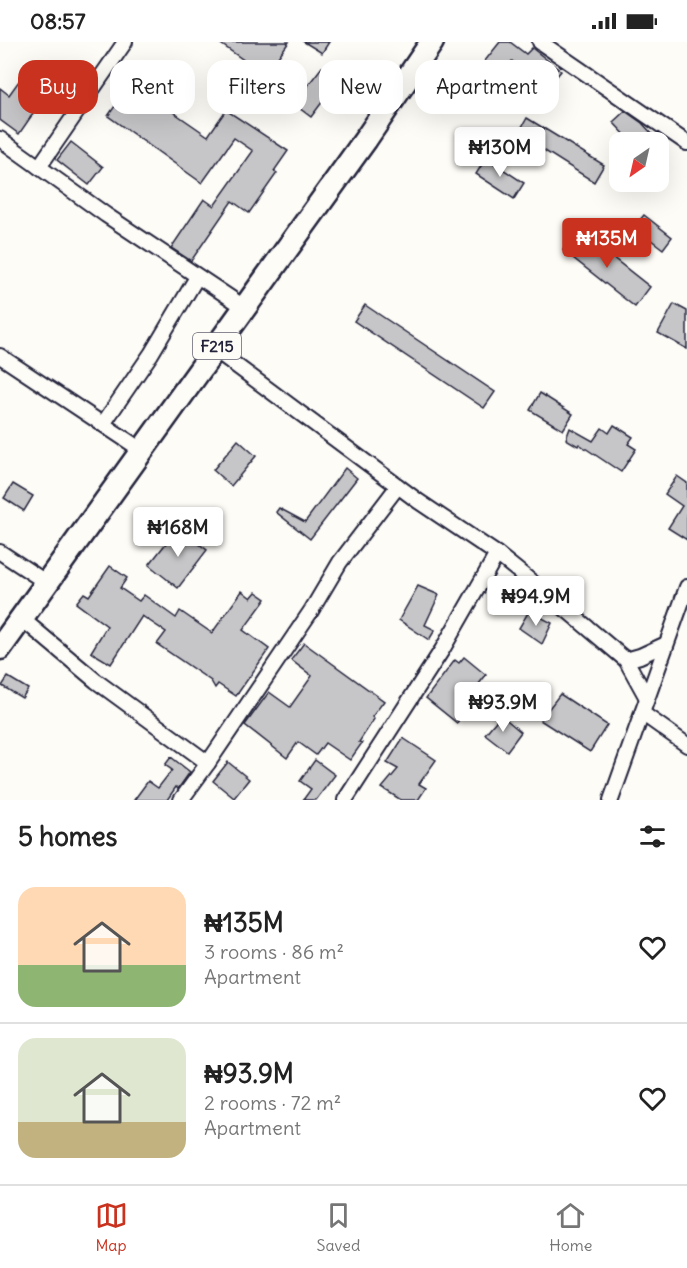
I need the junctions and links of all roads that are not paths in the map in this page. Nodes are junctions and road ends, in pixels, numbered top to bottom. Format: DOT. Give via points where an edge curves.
graph roads {
  1 [pos="125,42"];
  2 [pos="432,42"];
  3 [pos="540,42"];
  4 [pos="0,139"];
  5 [pos="687,143"];
  6 [pos="39,167"];
  7 [pos="197,277"];
  8 [pos="244,307"];
  9 [pos="214,349"];
  10 [pos="0,356"];
  11 [pos="103,424"];
  12 [pos="143,451"];
  13 [pos="398,486"];
  14 [pos="0,552"];
  15 [pos="497,554"];
  16 [pos="47,583"];
  17 [pos="687,587"];
  18 [pos="21,618"];
  19 [pos="666,644"];
  20 [pos="0,648"];
  21 [pos="626,660"];
  22 [pos="646,698"];
  23 [pos="642,713"];
  24 [pos="687,745"];
  25 [pos="208,763"];
  26 [pos="181,800"];
  27 [pos="345,800"];
  28 [pos="611,800"];
  1 -- 6 [label="street"];
  2 -- 8 [label="main road, F215"];
  3 -- 5 [label="street"];
  4 -- 6 [label="street"];
  6 -- 7 [label="street"];
  7 -- 8 [label="street"];
  7 -- 11 [label="street"];
  8 -- 9 [label="main road, F215"];
  9 -- 12 [label="main road, F215"];
  9 -- 13 [label="street"];
  10 -- 11 [label="street"];
  11 -- 12 [label="street"];
  12 -- 16 [label="main road, F215"];
  13 -- 15 [label="street"];
  13 -- 25 [label="street" via="340,562"];
  14 -- 16 [label="street"];
  15 -- 21 [label="street"];
  15 -- 27 [label="street" via="442,650"];
  16 -- 18 [label="main road, F215"];
  17 -- 19 [label="street"];
  18 -- 20 [label="main road, F215"];
  18 -- 25 [label="street" via="96,681"];
  19 -- 21 [label="street"];
  19 -- 22 [label="street"];
  21 -- 22 [label="street"];
  22 -- 23 [label="street"];
  23 -- 24 [label="street"];
  23 -- 28 [label="street"];
  25 -- 26 [label="street"];
}
